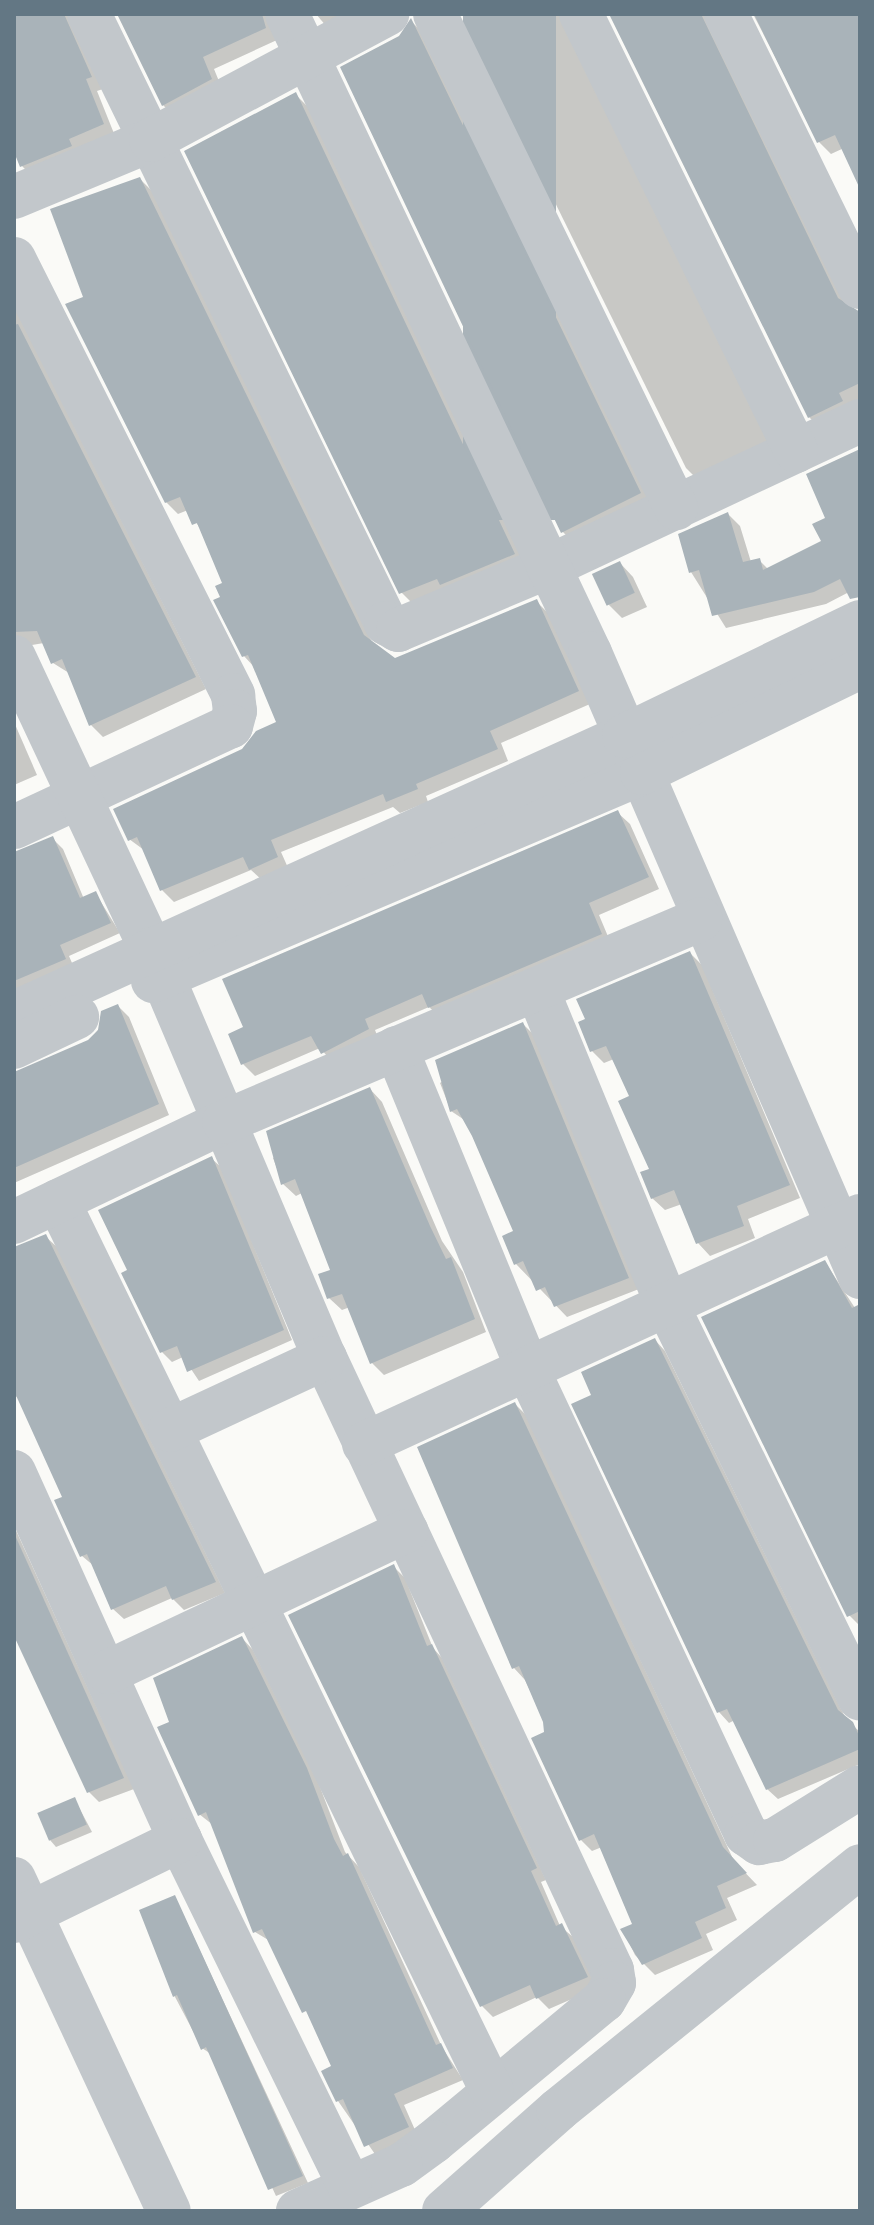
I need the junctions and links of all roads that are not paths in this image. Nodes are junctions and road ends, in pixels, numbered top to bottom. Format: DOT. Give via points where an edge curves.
graph roads {
  1 [pos="89,14"];
  2 [pos="287,14"];
  3 [pos="387,14"];
  4 [pos="435,14"];
  5 [pos="581,14"];
  6 [pos="726,14"];
  7 [pos="308,57"];
  8 [pos="151,140"];
  9 [pos="14,197"];
  10 [pos="14,259"];
  11 [pos="860,287"];
  12 [pos="860,421"];
  13 [pos="796,451"];
  14 [pos="676,508"];
  15 [pos="548,567"];
  16 [pos="860,622"];
  17 [pos="14,657"];
  18 [pos="860,667"];
  19 [pos="633,754"];
  20 [pos="82,797"];
  21 [pos="14,827"];
  22 [pos="701,919"];
  23 [pos="157,963"];
  24 [pos="537,989"];
  25 [pos="14,1013"];
  26 [pos="14,1047"];
  27 [pos="396,1048"];
  28 [pos="224,1122"];
  29 [pos="58,1201"];
  30 [pos="848,1221"];
  31 [pos="14,1222"];
  32 [pos="860,1277"];
  33 [pos="668,1307"];
  34 [pos="325,1358"];
  35 [pos="528,1370"];
  36 [pos="170,1430"];
  37 [pos="364,1444"];
  38 [pos="14,1472"];
  39 [pos="406,1531"];
  40 [pos="254,1602"];
  41 [pos="108,1672"];
  42 [pos="860,1699"];
  43 [pos="860,1787"];
  44 [pos="180,1840"];
  45 [pos="860,1866"];
  46 [pos="19,1904"];
  47 [pos="492,2091"];
  48 [pos="350,2187"];
  49 [pos="169,2211"];
  50 [pos="298,2211"];
  51 [pos="444,2211"];
  1 -- 8 [label="street"];
  2 -- 7 [label="street"];
  3 -- 7 [label="street"];
  4 -- 14 [label="street"];
  5 -- 13 [label="street"];
  6 -- 11 [label="street"];
  7 -- 8 [label="street"];
  7 -- 15 [label="street"];
  8 -- 9 [label="street"];
  8 -- 15 [label="street" via="386,623 398,630 412,629"];
  10 -- 20 [label="street" via="233,695 231,726"];
  12 -- 13 [label="street"];
  13 -- 14 [label="street"];
  14 -- 15 [label="street"];
  15 -- 19 [label="street"];
  16 -- 19 [label="street"];
  17 -- 20 [label="street"];
  18 -- 19 [label="street"];
  19 -- 22 [label="street"];
  19 -- 23 [label="street"];
  20 -- 21 [label="street"];
  20 -- 23 [label="street"];
  22 -- 24 [label="street"];
  22 -- 30 [label="street"];
  23 -- 25 [label="street"];
  23 -- 26 [label="street"];
  23 -- 28 [label="street"];
  24 -- 27 [label="street"];
  24 -- 33 [label="street"];
  27 -- 28 [label="street"];
  27 -- 35 [label="street"];
  28 -- 29 [label="street"];
  28 -- 34 [label="street"];
  29 -- 31 [label="street"];
  29 -- 36 [label="street"];
  30 -- 32 [label="street"];
  30 -- 33 [label="street"];
  33 -- 35 [label="street"];
  33 -- 42 [label="street"];
  34 -- 36 [label="street"];
  34 -- 37 [label="street"];
  35 -- 37 [label="street"];
  35 -- 43 [label="street" via="746,1834 759,1843 775,1840"];
  36 -- 40 [label="street"];
  37 -- 39 [label="street"];
  38 -- 41 [label="street"];
  39 -- 40 [label="street"];
  39 -- 47 [label="street" via="614,1983 604,2000"];
  40 -- 41 [label="street"];
  40 -- 47 [label="street"];
  41 -- 44 [label="street"];
  44 -- 46 [label="street"];
  44 -- 48 [label="street"];
  45 -- 51 [label="street" via="570,2100"];
  46 -- 49 [label="street"];
  47 -- 48 [label="street" via="401,2165"];
  48 -- 50 [label="street"];
}
